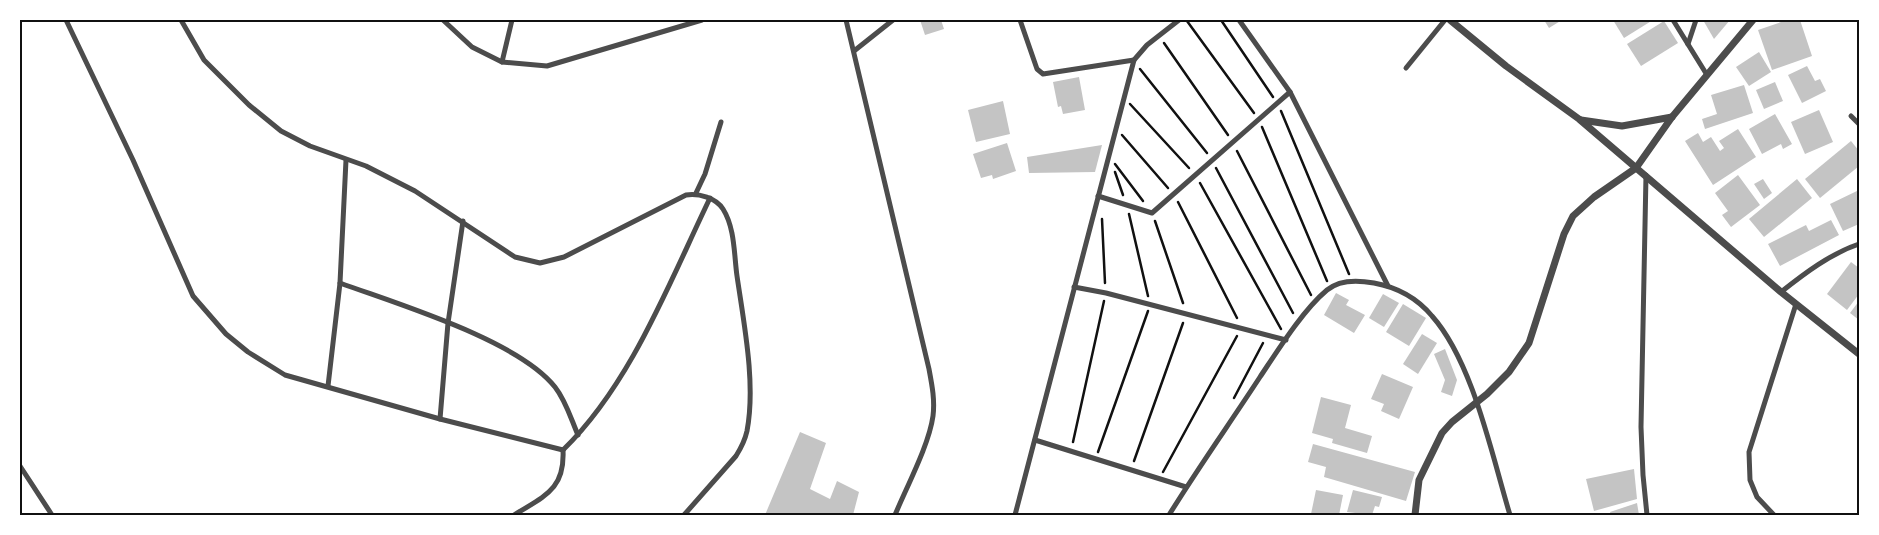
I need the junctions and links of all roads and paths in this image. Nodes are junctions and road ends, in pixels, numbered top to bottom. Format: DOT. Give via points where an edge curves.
graph roads {
  1 [pos="66,20"];
  2 [pos="181,20"];
  3 [pos="443,20"];
  4 [pos="512,20"];
  5 [pos="702,20"];
  6 [pos="846,20"];
  7 [pos="893,20"];
  8 [pos="1020,20"];
  9 [pos="1179,20"];
  10 [pos="1186,20"];
  11 [pos="1221,20"];
  12 [pos="1239,20"];
  13 [pos="1445,20"];
  14 [pos="1450,20"];
  15 [pos="1673,20"];
  16 [pos="1696,20"];
  17 [pos="1752,20"];
  18 [pos="1159,35"];
  19 [pos="1688,44"];
  20 [pos="854,51"];
  21 [pos="1134,60"];
  22 [pos="502,62"];
  23 [pos="1406,68"];
  24 [pos="1707,75"];
  25 [pos="1290,92"];
  26 [pos="1124,98"];
  27 [pos="1277,103"];
  28 [pos="1851,116"];
  29 [pos="1672,117"];
  30 [pos="1259,119"];
  31 [pos="1579,119"];
  32 [pos="721,122"];
  33 [pos="1859,124"];
  34 [pos="1116,128"];
  35 [pos="1232,142"];
  36 [pos="1109,155"];
  37 [pos="346,160"];
  38 [pos="1212,160"];
  39 [pos="1636,168"];
  40 [pos="1646,174"];
  41 [pos="1196,175"];
  42 [pos="696,193"];
  43 [pos="1174,194"];
  44 [pos="1098,196"];
  45 [pos="710,198"];
  46 [pos="1126,205"];
  47 [pos="1152,213"];
  48 [pos="1102,216"];
  49 [pos="463,221"];
  50 [pos="1859,244"];
  51 [pos="1352,280"];
  52 [pos="340,283"];
  53 [pos="1388,286"];
  54 [pos="1074,287"];
  55 [pos="1330,288"];
  56 [pos="1781,292"];
  57 [pos="1106,293"];
  58 [pos="1315,303"];
  59 [pos="1150,304"];
  60 [pos="1796,304"];
  61 [pos="1186,314"];
  62 [pos="448,323"];
  63 [pos="1298,324"];
  64 [pos="1242,328"];
  65 [pos="1286,339"];
  66 [pos="1859,354"];
  67 [pos="328,386"];
  68 [pos="1476,403"];
  69 [pos="440,419"];
  70 [pos="578,435"];
  71 [pos="1034,440"];
  72 [pos="563,450"];
  73 [pos="1071,451"];
  74 [pos="1096,459"];
  75 [pos="20,466"];
  76 [pos="1131,470"];
  77 [pos="1159,478"];
  78 [pos="1186,487"];
  79 [pos="52,515"];
  80 [pos="514,515"];
  81 [pos="684,515"];
  82 [pos="895,515"];
  83 [pos="1015,515"];
  84 [pos="1168,515"];
  85 [pos="1415,515"];
  86 [pos="1510,515"];
  87 [pos="1647,515"];
  88 [pos="1774,515"];
  1 -- 67 [label="street" via="193,296 226,334 248,352 285,374"];
  2 -- 37 [label="street" via="204,60 249,106 281,132"];
  3 -- 22 [label="street" via="472,47"];
  4 -- 22 [label="street"];
  5 -- 22 [label="street" via="546,66"];
  6 -- 20 [label="street"];
  7 -- 20 [label="street"];
  8 -- 21 [label="street" via="1037,68 1043,74"];
  9 -- 18 [label="street"];
  10 -- 30 [label="path"];
  11 -- 27 [label="path"];
  12 -- 25 [label="street"];
  13 -- 23 [label="street"];
  14 -- 31 [label="street"];
  15 -- 19 [label="street"];
  16 -- 19 [label="street"];
  17 -- 24 [label="street"];
  18 -- 21 [label="street"];
  18 -- 35 [label="path"];
  19 -- 24 [label="street"];
  20 -- 82 [label="street" via="934,402 928,434"];
  21 -- 26 [label="street"];
  21 -- 38 [label="path"];
  24 -- 29 [label="street"];
  25 -- 27 [label="street"];
  25 -- 53 [label="street"];
  26 -- 34 [label="street"];
  26 -- 41 [label="path"];
  27 -- 30 [label="street"];
  27 -- 51 [label="path"];
  28 -- 33 [label="street"];
  29 -- 31 [label="street" via="1622,126"];
  29 -- 39 [label="street"];
  30 -- 35 [label="street"];
  30 -- 55 [label="path"];
  31 -- 39 [label="street"];
  32 -- 42 [label="street"];
  34 -- 36 [label="street"];
  34 -- 43 [label="path"];
  35 -- 38 [label="street"];
  35 -- 58 [label="path"];
  36 -- 44 [label="street"];
  36 -- 46 [label="path"];
  36 -- 47 [label="path"];
  37 -- 49 [label="street" via="366,166 415,191"];
  37 -- 52 [label="street"];
  38 -- 41 [label="street"];
  38 -- 63 [label="path"];
  39 -- 40 [label="street"];
  39 -- 68 [label="street" via="1573,216 1564,234 1529,343 1509,372"];
  40 -- 56 [label="street"];
  40 -- 87 [label="street" via="1641,427"];
  41 -- 43 [label="street"];
  41 -- 65 [label="path"];
  42 -- 45 [label="street"];
  42 -- 49 [label="street" via="656,209 577,252 540,263 515,257"];
  43 -- 47 [label="street"];
  43 -- 64 [label="path"];
  44 -- 46 [label="street"];
  44 -- 54 [label="street"];
  45 -- 70 [label="street" via="613,390"];
  45 -- 81 [label="street" via="722,208 731,232 750,388 747,431 736,456"];
  46 -- 47 [label="street"];
  46 -- 59 [label="path"];
  47 -- 61 [label="path"];
  48 -- 57 [label="path"];
  49 -- 62 [label="street"];
  50 -- 56 [label="street" via="1816,266"];
  51 -- 53 [label="street"];
  51 -- 55 [label="street"];
  52 -- 62 [label="street"];
  52 -- 67 [label="street"];
  53 -- 68 [label="street" via="1431,314 1452,346"];
  54 -- 57 [label="street"];
  54 -- 71 [label="street"];
  55 -- 58 [label="street"];
  56 -- 60 [label="street"];
  57 -- 59 [label="street"];
  57 -- 73 [label="path"];
  58 -- 63 [label="street"];
  59 -- 61 [label="street"];
  59 -- 74 [label="path"];
  60 -- 66 [label="street"];
  60 -- 88 [label="street" via="1748,452 1750,480 1757,496"];
  61 -- 64 [label="street"];
  61 -- 76 [label="path"];
  62 -- 69 [label="street"];
  62 -- 70 [label="street" via="525,361 554,386"];
  63 -- 65 [label="street"];
  64 -- 65 [label="street"];
  64 -- 77 [label="path"];
  65 -- 78 [label="street"];
  67 -- 69 [label="street"];
  68 -- 85 [label="street" via="1442,432 1420,480"];
  68 -- 86 [label="street"];
  69 -- 72 [label="street"];
  70 -- 72 [label="street"];
  71 -- 73 [label="street"];
  71 -- 83 [label="street"];
  72 -- 80 [label="street" via="564,466 560,478 544,496"];
  73 -- 74 [label="street"];
  74 -- 76 [label="street"];
  75 -- 79 [label="street"];
  76 -- 77 [label="street"];
  77 -- 78 [label="street"];
  78 -- 84 [label="street"];
}
